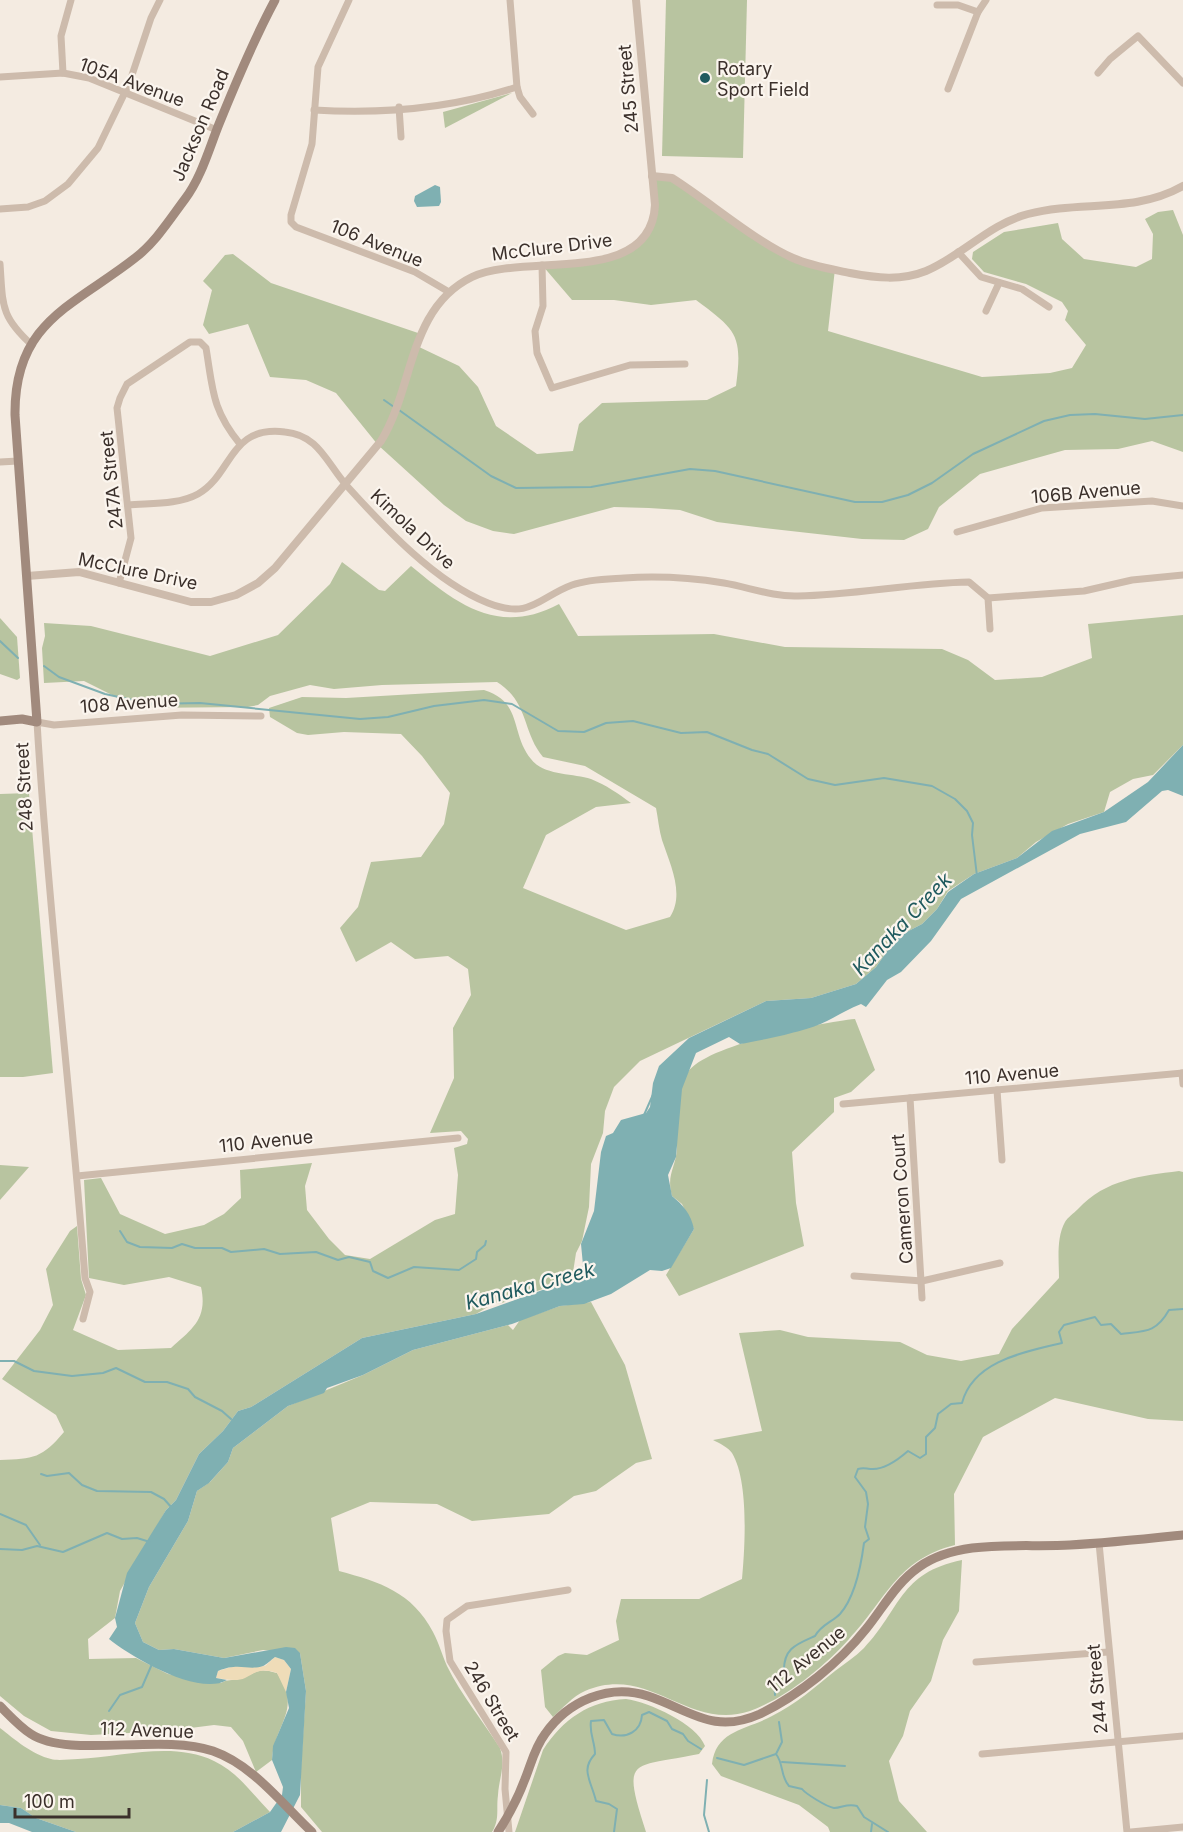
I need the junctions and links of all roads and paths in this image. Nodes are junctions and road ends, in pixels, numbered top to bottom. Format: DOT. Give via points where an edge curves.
graph roads {
  1 [pos="71,0"];
  2 [pos="160,0"];
  3 [pos="275,0"];
  4 [pos="349,0"];
  5 [pos="510,0"];
  6 [pos="636,0"];
  7 [pos="986,0"];
  8 [pos="937,5"];
  9 [pos="978,12"];
  10 [pos="1098,73"];
  11 [pos="63,74"];
  12 [pos="0,77"];
  13 [pos="1183,83"];
  14 [pos="517,87"];
  15 [pos="948,89"];
  16 [pos="126,92"];
  17 [pos="399,107"];
  18 [pos="314,110"];
  19 [pos="533,114"];
  20 [pos="217,130"];
  21 [pos="401,137"];
  22 [pos="652,176"];
  23 [pos="1183,186"];
  24 [pos="0,209"];
  25 [pos="958,252"];
  26 [pos="0,264"];
  27 [pos="542,265"];
  28 [pos="999,283"];
  29 [pos="448,292"];
  30 [pos="1049,307"];
  31 [pos="986,311"];
  32 [pos="32,345"];
  33 [pos="685,364"];
  34 [pos="240,444"];
  35 [pos="18,461"];
  36 [pos="0,462"];
  37 [pos="345,484"];
  38 [pos="128,505"];
  39 [pos="1183,506"];
  40 [pos="957,532"];
  41 [pos="1183,575"];
  42 [pos="27,576"];
  43 [pos="119,583"];
  44 [pos="988,598"];
  45 [pos="990,629"];
  46 [pos="261,717"];
  47 [pos="0,722"];
  48 [pos="37,722"];
  49 [pos="1183,1073"];
  50 [pos="1183,1084"];
  51 [pos="996,1090"];
  52 [pos="910,1098"];
  53 [pos="843,1104"];
  54 [pos="458,1138"];
  55 [pos="1002,1160"];
  56 [pos="77,1176"];
  57 [pos="1000,1263"];
  58 [pos="854,1276"];
  59 [pos="922,1281"];
  60 [pos="922,1298"];
  61 [pos="83,1319"];
  62 [pos="1183,1535"];
  63 [pos="1099,1543"];
  64 [pos="568,1590"];
  65 [pos="1108,1652"];
  66 [pos="976,1662"];
  67 [pos="0,1706"];
  68 [pos="1183,1736"];
  69 [pos="1117,1742"];
  70 [pos="982,1754"];
  71 [pos="508,1818"];
  72 [pos="1183,1827"];
  73 [pos="312,1832"];
  74 [pos="498,1832"];
  75 [pos="509,1832"];
  76 [pos="1129,1832"];
  1 -- 11 [label="street" via="61,36"];
  2 -- 16 [label="street"];
  3 -- 20 [label="main road, Jackson Road" via="249,50"];
  4 -- 18 [label="street" via="320,58"];
  5 -- 14 [label="street"];
  6 -- 22 [label="street, 245 Street"];
  7 -- 9 [label="street"];
  8 -- 9 [label="street" via="958,5"];
  9 -- 15 [label="street"];
  10 -- 13 [label="street" via="1138,36"];
  11 -- 12 [label="street, 105A Avenue"];
  11 -- 16 [label="street, 105A Avenue" via="89,78"];
  14 -- 17 [label="street" via="475,100"];
  14 -- 19 [label="street"];
  16 -- 20 [label="street, 105A Avenue"];
  16 -- 24 [label="street" via="98,148 68,184 36,205"];
  17 -- 18 [label="street"];
  17 -- 21 [label="street"];
  18 -- 29 [label="street, 106 Avenue" via="312,144 291,215 293,225 415,272"];
  20 -- 32 [label="main road, Jackson Road" via="189,193 151,242 135,258 60,310"];
  22 -- 25 [label="street" via="672,177 777,249 806,262 890,278 926,271"];
  22 -- 27 [label="street, McClure Drive" via="654,218 636,246 610,259"];
  23 -- 25 [label="street" via="1139,203 1045,210 1022,216 997,226"];
  25 -- 28 [label="street" via="976,273"];
  26 -- 32 [label="street" via="5,313 11,326"];
  27 -- 29 [label="street, McClure Drive" via="487,271"];
  27 -- 33 [label="street" via="543,306 535,331 537,354 552,388 630,365"];
  28 -- 30 [label="street" via="1032,293"];
  28 -- 31 [label="street"];
  29 -- 37 [label="street, McClure Drive" via="426,322 386,432"];
  32 -- 35 [label="main road, 248 Street" via="20,372 15,398"];
  34 -- 37 [label="street, Kimola Drive" via="271,432 301,435 322,450"];
  34 -- 38 [label="street, Kimola Drive" via="196,495 176,501"];
  34 -- 38 [label="street, 247A Street" via="223,423 214,401 206,348 200,342 190,342 128,384 117,408"];
  35 -- 36 [label="street"];
  35 -- 42 [label="main road, 248 Street"];
  37 -- 43 [label="street, McClure Drive" via="270,573 241,593 222,600 191,602"];
  37 -- 44 [label="street, Kimola Drive" via="444,580 502,607 535,605 576,583 623,578 714,582 798,596 969,582"];
  38 -- 43 [label="street, 247A Street" via="131,538"];
  39 -- 40 [label="street, 106B Avenue" via="1152,501 1042,508"];
  41 -- 44 [label="street" via="1132,580 1084,591"];
  42 -- 43 [label="street, McClure Drive" via="79,572"];
  42 -- 48 [label="main road, 248 Street"];
  44 -- 45 [label="street"];
  46 -- 48 [label="street, 108 Avenue" via="193,715 54,725"];
  47 -- 48 [label="main road, 108 Avenue"];
  48 -- 56 [label="street, 248 Street" via="44,847"];
  49 -- 50 [label="street"];
  49 -- 51 [label="street, 110 Avenue"];
  51 -- 52 [label="street, 110 Avenue"];
  51 -- 55 [label="street"];
  52 -- 53 [label="street, 110 Avenue"];
  52 -- 59 [label="street, Cameron Court"];
  54 -- 56 [label="street, 110 Avenue"];
  56 -- 61 [label="street, 248 Street" via="85,1278 90,1292"];
  57 -- 59 [label="street"];
  58 -- 59 [label="street"];
  59 -- 60 [label="street, Cameron Court"];
  62 -- 63 [label="main road, 112 Avenue"];
  63 -- 65 [label="street, 244 Street"];
  63 -- 71 [label="main road, 112 Avenue" via="973,1550 949,1553 930,1561 903,1581 861,1636 837,1660 784,1700 749,1718 709,1721 640,1694 586,1698 546,1733"];
  64 -- 71 [label="street, 246 Street" via="467,1606 447,1620 450,1660 506,1752"];
  65 -- 66 [label="street"];
  65 -- 69 [label="street, 244 Street"];
  67 -- 73 [label="main road, 112 Avenue" via="31,1734 55,1743 168,1744 213,1751 246,1770"];
  68 -- 69 [label="street"];
  69 -- 70 [label="street"];
  69 -- 76 [label="street, 244 Street"];
  71 -- 74 [label="main road, 112 Avenue"];
  71 -- 75 [label="street"];
  72 -- 76 [label="street"];
}
